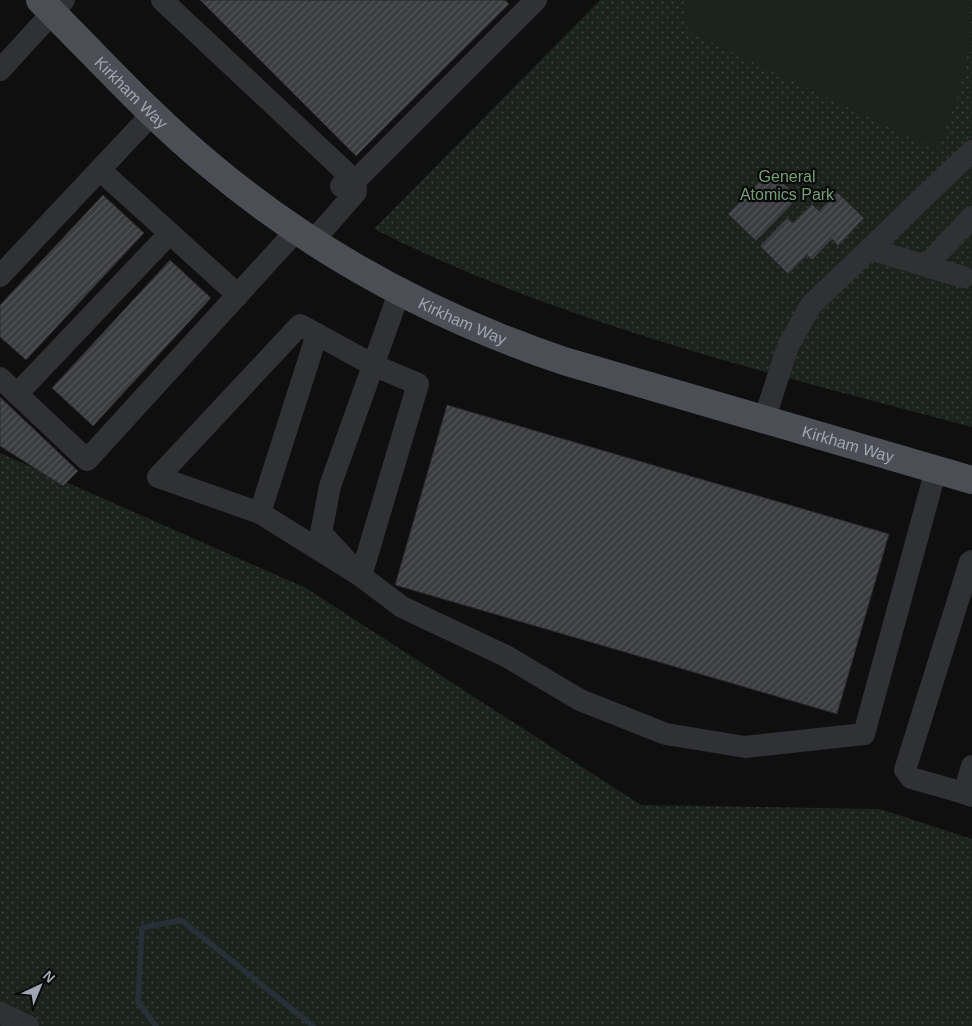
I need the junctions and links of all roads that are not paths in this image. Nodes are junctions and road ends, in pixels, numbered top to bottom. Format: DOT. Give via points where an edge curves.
graph roads {
  1 [pos="162,0"];
  2 [pos="536,0"];
  3 [pos="52,4"];
  4 [pos="0,70"];
  5 [pos="153,113"];
  6 [pos="972,151"];
  7 [pos="100,170"];
  8 [pos="355,181"];
  9 [pos="972,217"];
  10 [pos="170,233"];
  11 [pos="303,235"];
  12 [pos="870,249"];
  13 [pos="926,266"];
  14 [pos="0,276"];
  15 [pos="964,277"];
  16 [pos="400,292"];
  17 [pos="238,295"];
  18 [pos="317,334"];
  19 [pos="373,365"];
  20 [pos="0,378"];
  21 [pos="17,394"];
  22 [pos="764,420"];
  23 [pos="936,470"];
  24 [pos="972,480"];
  25 [pos="260,513"];
  26 [pos="972,561"];
  27 [pos="361,576"];
  28 [pos="972,766"];
  29 [pos="968,795"];
  30 [pos="0,1013"];
  31 [pos="28,1026"];
  1 -- 8 [label="lane"];
  2 -- 8 [label="lane"];
  3 -- 4 [label="lane"];
  3 -- 5 [label="main road, Kirkham Way"];
  5 -- 7 [label="lane"];
  5 -- 11 [label="main road, Kirkham Way" via="210,166"];
  6 -- 12 [label="lane"];
  7 -- 10 [label="lane"];
  7 -- 14 [label="lane"];
  8 -- 11 [label="lane" via="344,182"];
  9 -- 13 [label="lane"];
  10 -- 17 [label="lane"];
  10 -- 21 [label="lane"];
  11 -- 16 [label="main road, Kirkham Way"];
  11 -- 17 [label="lane"];
  12 -- 13 [label="lane"];
  12 -- 22 [label="lane" via="811,305 788,346"];
  13 -- 15 [label="lane"];
  16 -- 19 [label="lane"];
  16 -- 22 [label="main road, Kirkham Way" via="451,318 520,346"];
  17 -- 21 [label="lane" via="87,460"];
  18 -- 19 [label="lane"];
  18 -- 25 [label="lane"];
  18 -- 25 [label="lane" via="300,325 158,478"];
  19 -- 27 [label="lane" via="330,486 321,533"];
  19 -- 27 [label="lane" via="418,384"];
  20 -- 21 [label="lane"];
  22 -- 23 [label="main road, Kirkham Way"];
  23 -- 24 [label="main road, Kirkham Way"];
  23 -- 27 [label="lane" via="864,734 745,747 666,734 580,700 506,656 402,607"];
  25 -- 27 [label="lane"];
  26 -- 29 [label="lane" via="905,770 911,778"];
  28 -- 29 [label="lane"];
  30 -- 31 [label="lane"];
}
